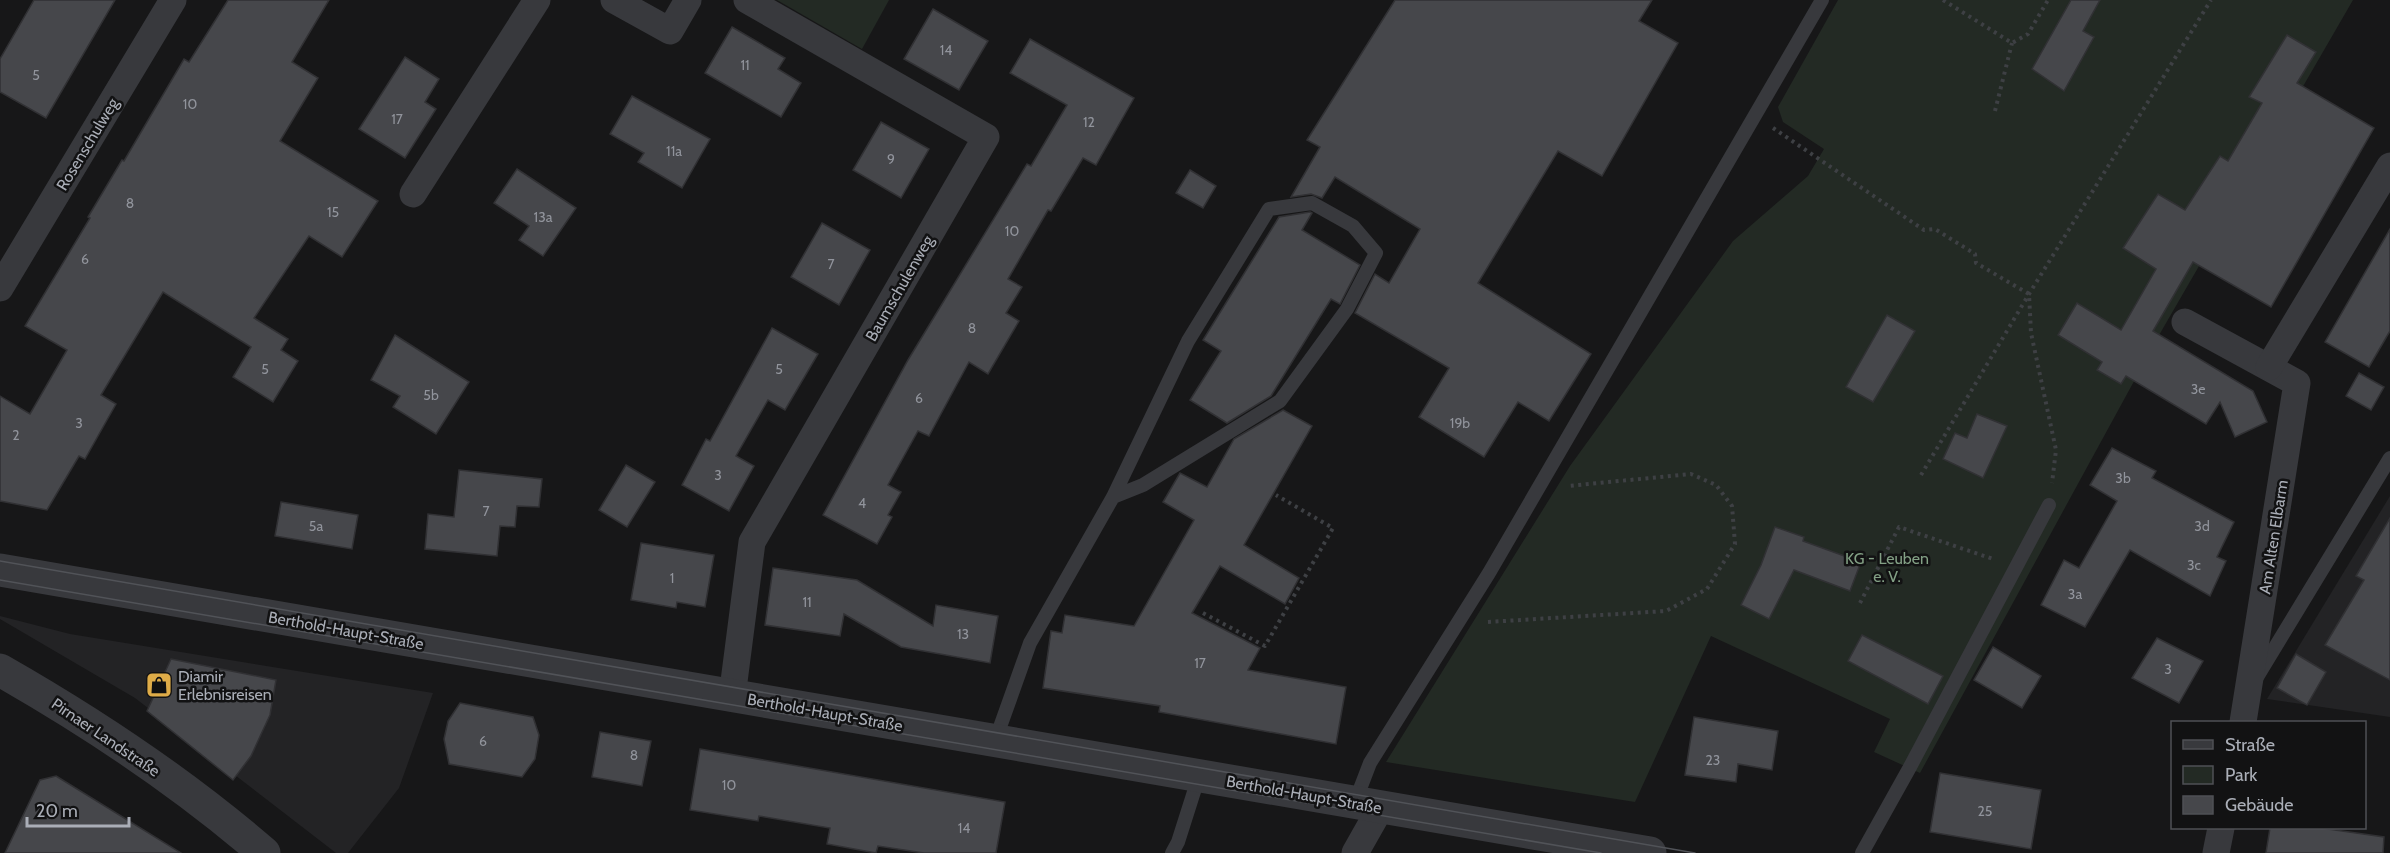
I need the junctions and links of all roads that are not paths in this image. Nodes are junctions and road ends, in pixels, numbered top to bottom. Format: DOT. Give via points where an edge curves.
graph roads {
  1 [pos="173,0"];
  2 [pos="537,0"];
  3 [pos="614,0"];
  4 [pos="688,0"];
  5 [pos="747,0"];
  6 [pos="1822,0"];
  7 [pos="2390,166"];
  8 [pos="413,194"];
  9 [pos="0,288"];
  10 [pos="2185,322"];
  11 [pos="2269,367"];
  12 [pos="2390,458"];
  13 [pos="1113,497"];
  14 [pos="2049,505"];
  15 [pos="0,570"];
  16 [pos="0,670"];
  17 [pos="2249,690"];
  18 [pos="732,697"];
  19 [pos="2243,721"];
  20 [pos="994,741"];
  21 [pos="1199,776"];
  22 [pos="1368,805"];
  23 [pos="2221,829"];
  24 [pos="264,853"];
  25 [pos="1172,853"];
  26 [pos="1355,853"];
  27 [pos="1650,853"];
  28 [pos="1862,853"];
  29 [pos="2216,853"];
  1 -- 9 [label="street, Rosenschulweg"];
  2 -- 8 [label="street"];
  3 -- 4 [label="street" via="670,31"];
  5 -- 18 [label="street, Baumschulenweg" via="986,137 752,542"];
  6 -- 22 [label="lane" via="1538,489 1370,763"];
  7 -- 11 [label="street"];
  10 -- 11 [label="street, Am Alten Elbarm"];
  11 -- 17 [label="street, Am Alten Elbarm" via="2297,383"];
  12 -- 17 [label="lane"];
  13 -- 13 [label="lane" via="1143,485 1280,401 1347,309 1376,253 1353,226 1312,203 1269,209 1188,341"];
  13 -- 20 [label="lane" via="1030,643"];
  14 -- 28 [label="lane"];
  15 -- 18 [label="street, Berthold-Haupt-Straße"];
  16 -- 24 [label="street, Pirnaer Landstraße" via="119,743"];
  17 -- 19 [label="street, Am Alten Elbarm"];
  18 -- 20 [label="street, Berthold-Haupt-Straße"];
  20 -- 21 [label="street, Berthold-Haupt-Straße"];
  21 -- 22 [label="street, Berthold-Haupt-Straße"];
  21 -- 25 [label="lane"];
  22 -- 26 [label="street"];
  22 -- 27 [label="street, Berthold-Haupt-Straße"];
  23 -- 29 [label="street"];
}
